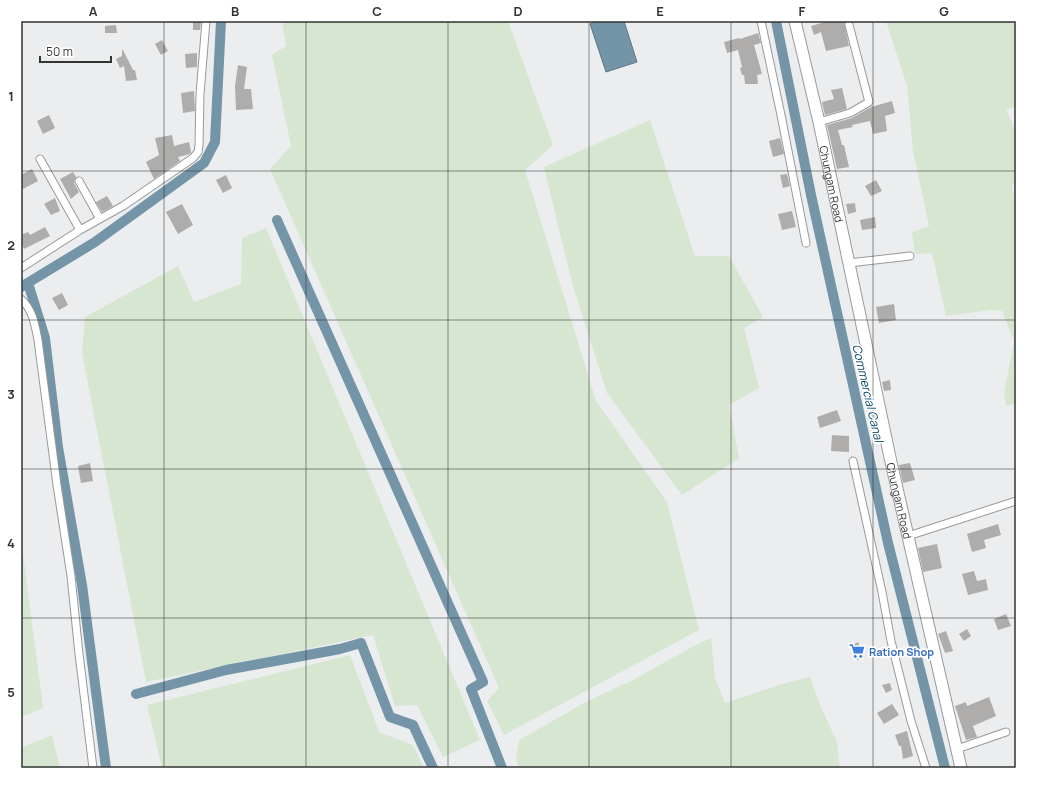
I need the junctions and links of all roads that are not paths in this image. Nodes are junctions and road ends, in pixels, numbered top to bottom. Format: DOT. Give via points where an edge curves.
graph roads {
  1 [pos="206,21"];
  2 [pos="761,21"];
  3 [pos="795,21"];
  4 [pos="849,25"];
  5 [pos="818,122"];
  6 [pos="40,159"];
  7 [pos="79,181"];
  8 [pos="100,219"];
  9 [pos="80,230"];
  10 [pos="806,244"];
  11 [pos="910,256"];
  12 [pos="849,263"];
  13 [pos="21,268"];
  14 [pos="21,299"];
  15 [pos="853,461"];
  16 [pos="1016,501"];
  17 [pos="908,536"];
  18 [pos="1006,732"];
  19 [pos="958,749"];
  20 [pos="93,768"];
  21 [pos="926,768"];
  22 [pos="961,768"];
  1 -- 8 [label="street" via="198,152 123,206"];
  2 -- 10 [label="street"];
  3 -- 5 [label="main road, Chungam Road"];
  4 -- 5 [label="street" via="869,102 850,113"];
  5 -- 12 [label="main road, Chungam Road"];
  6 -- 9 [label="street"];
  7 -- 8 [label="street"];
  8 -- 9 [label="street"];
  9 -- 13 [label="street"];
  11 -- 12 [label="street"];
  12 -- 17 [label="main road, Chungam Road"];
  14 -- 20 [label="street" via="27,304 34,319 38,340 71,576"];
  15 -- 21 [label="street" via="891,642"];
  16 -- 17 [label="street"];
  17 -- 19 [label="main road, Chungam Road"];
  18 -- 19 [label="street"];
  19 -- 22 [label="main road, Chungam Road"];
}
